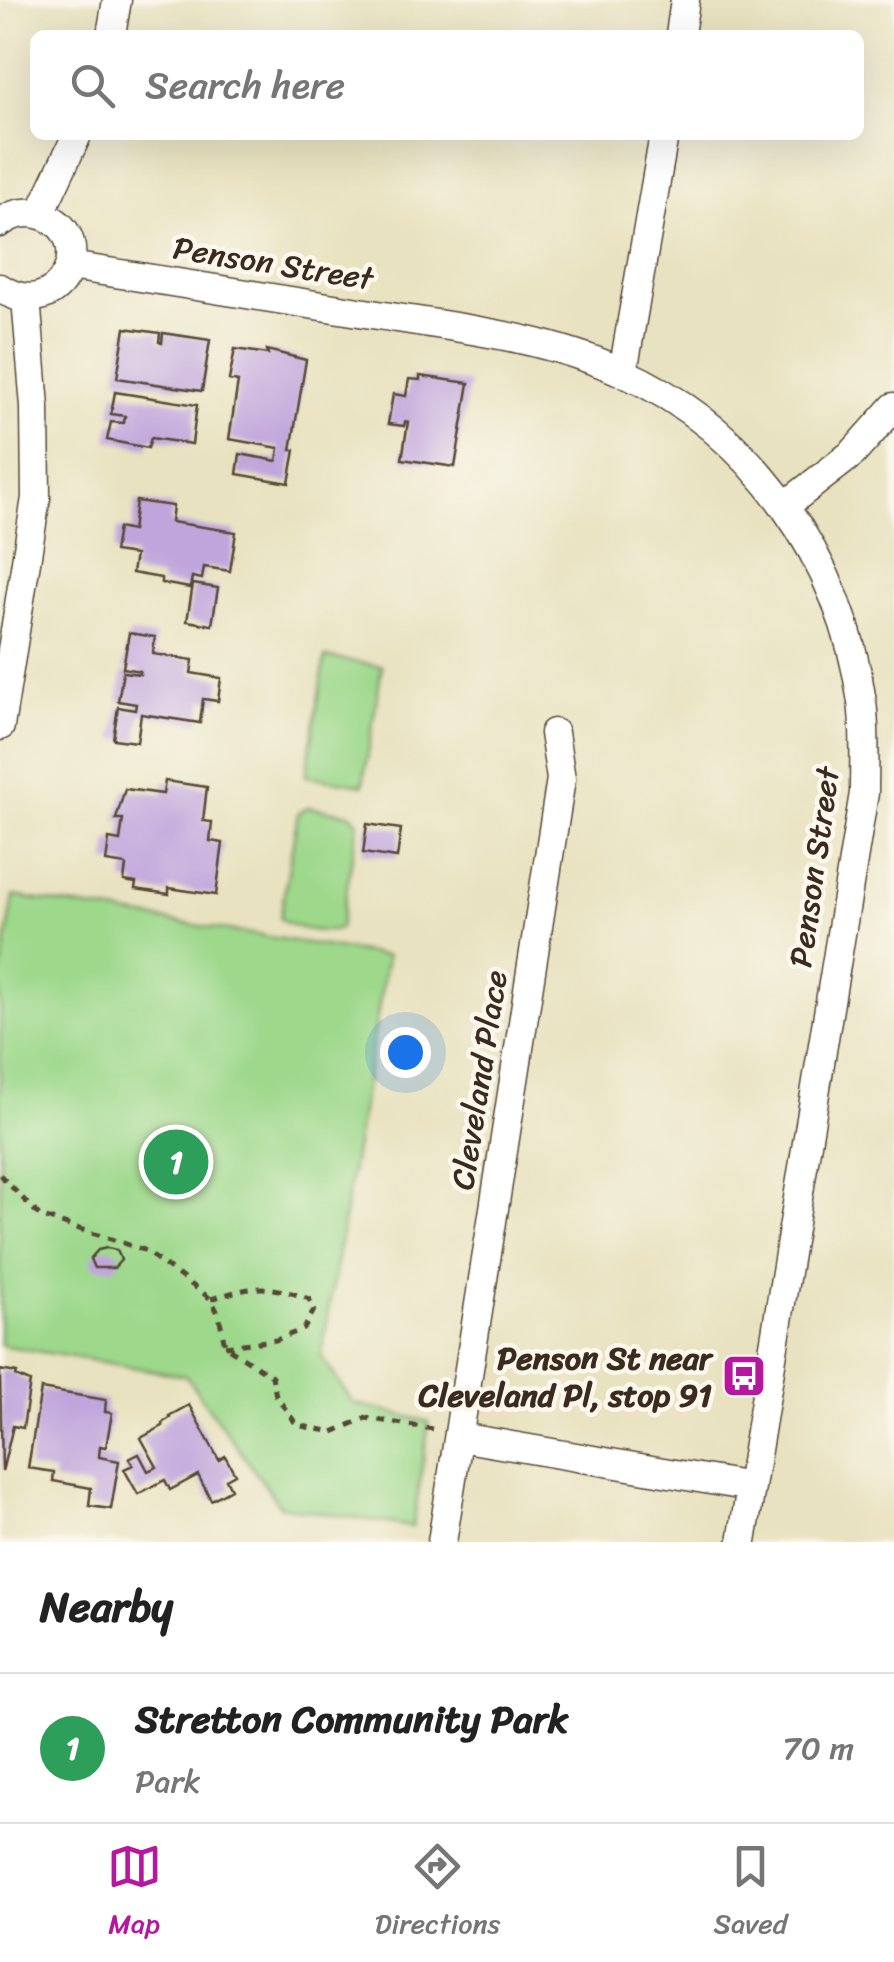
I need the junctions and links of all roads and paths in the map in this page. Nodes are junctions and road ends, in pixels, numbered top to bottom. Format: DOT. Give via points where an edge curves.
graph roads {
  1 [pos="117,0"];
  2 [pos="685,0"];
  3 [pos="113,30"];
  4 [pos="681,30"];
  5 [pos="75,140"];
  6 [pos="663,140"];
  7 [pos="40,214"];
  8 [pos="0,223"];
  9 [pos="70,266"];
  10 [pos="13,293"];
  11 [pos="623,372"];
  12 [pos="894,407"];
  13 [pos="786,505"];
  14 [pos="0,726"];
  15 [pos="554,733"];
  16 [pos="0,1175"];
  17 [pos="210,1299"];
  18 [pos="225,1346"];
  19 [pos="460,1437"];
  20 [pos="750,1487"];
  21 [pos="442,1542"];
  22 [pos="742,1542"];
  1 -- 3 [label="street"];
  2 -- 4 [label="street"];
  5 -- 7 [label="street"];
  6 -- 11 [label="street"];
  7 -- 8 [label="street" via="15,214"];
  7 -- 9 [label="street" via="62,228"];
  9 -- 10 [label="street" via="54,290 41,296"];
  9 -- 11 [label="street, Penson Street" via="498,334"];
  10 -- 14 [label="street" via="35,407 36,498"];
  11 -- 13 [label="street, Penson Street" via="710,427"];
  12 -- 13 [label="street" via="853,453"];
  13 -- 20 [label="street, Penson Street" via="831,591 855,668 864,793"];
  15 -- 19 [label="street, Cleveland Place" via="561,779"];
  16 -- 17 [label="path" via="40,1216 144,1250"];
  17 -- 18 [label="path"];
  17 -- 18 [label="path" via="251,1286 282,1289 309,1299 314,1310 304,1329"];
  18 -- 19 [label="path" via="272,1376 276,1396 297,1425 333,1432 366,1418"];
  19 -- 20 [label="street"];
  19 -- 21 [label="street, Cleveland Place"];
  20 -- 22 [label="street, Penson Street"];
}
